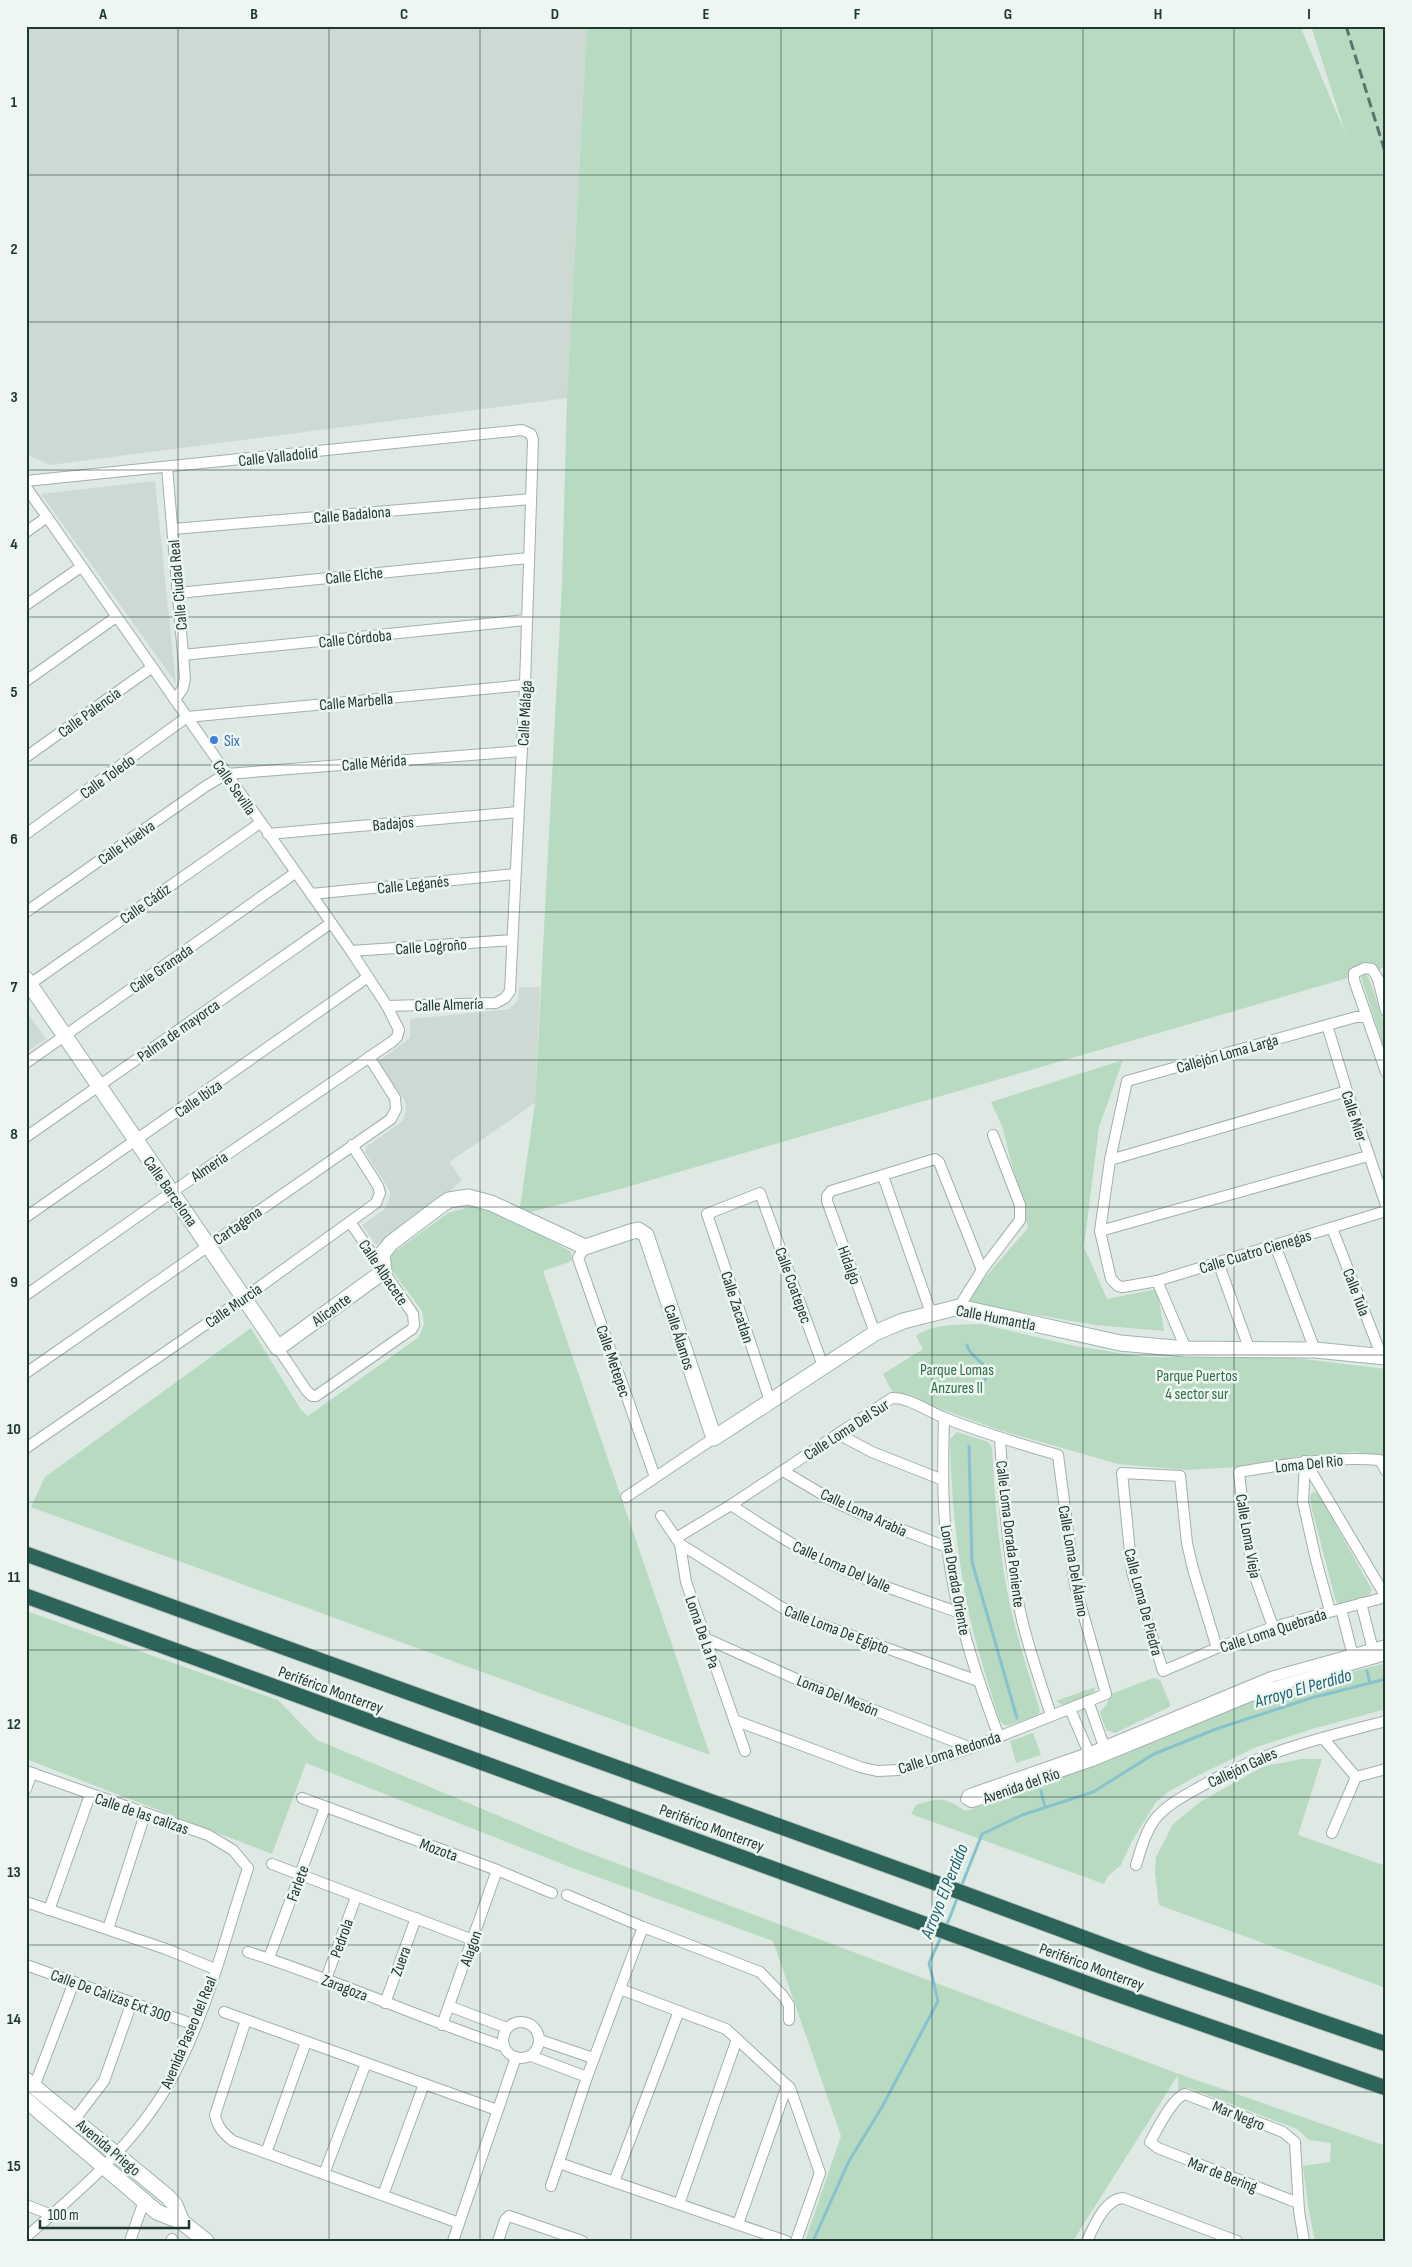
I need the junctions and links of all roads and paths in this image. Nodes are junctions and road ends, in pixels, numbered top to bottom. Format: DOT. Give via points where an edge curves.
graph roads {
  1 [pos="529,431"];
  2 [pos="167,467"];
  3 [pos="26,481"];
  4 [pos="26,487"];
  5 [pos="531,499"];
  6 [pos="47,517"];
  7 [pos="172,529"];
  8 [pos="26,532"];
  9 [pos="529,558"];
  10 [pos="81,567"];
  11 [pos="178,593"];
  12 [pos="26,605"];
  13 [pos="116,617"];
  14 [pos="526,620"];
  15 [pos="183,655"];
  16 [pos="151,668"];
  17 [pos="26,680"];
  18 [pos="525,685"];
  19 [pos="175,700"];
  20 [pos="187,717"];
  21 [pos="522,751"];
  22 [pos="26,757"];
  23 [pos="226,774"];
  24 [pos="518,812"];
  25 [pos="260,823"];
  26 [pos="26,834"];
  27 [pos="268,834"];
  28 [pos="296,873"];
  29 [pos="515,874"];
  30 [pos="311,894"];
  31 [pos="26,912"];
  32 [pos="331,923"];
  33 [pos="512,940"];
  34 [pos="351,951"];
  35 [pos="368,978"];
  36 [pos="28,981"];
  37 [pos="508,995"];
  38 [pos="387,1006"];
  39 [pos="1386,1011"];
  40 [pos="1366,1017"];
  41 [pos="1327,1025"];
  42 [pos="66,1035"];
  43 [pos="393,1041"];
  44 [pos="370,1058"];
  45 [pos="26,1063"];
  46 [pos="1386,1072"];
  47 [pos="98,1085"];
  48 [pos="1347,1092"];
  49 [pos="993,1135"];
  50 [pos="26,1137"];
  51 [pos="136,1142"];
  52 [pos="352,1144"];
  53 [pos="1368,1156"];
  54 [pos="1110,1160"];
  55 [pos="883,1176"];
  56 [pos="172,1192"];
  57 [pos="764,1203"];
  58 [pos="1386,1205"];
  59 [pos="1386,1211"];
  60 [pos="26,1217"];
  61 [pos="350,1222"];
  62 [pos="1332,1228"];
  63 [pos="1100,1231"];
  64 [pos="208,1245"];
  65 [pos="1275,1245"];
  66 [pos="585,1247"];
  67 [pos="1218,1262"];
  68 [pos="982,1270"];
  69 [pos="384,1271"];
  70 [pos="1157,1280"];
  71 [pos="26,1295"];
  72 [pos="244,1298"];
  73 [pos="958,1307"];
  74 [pos="931,1313"];
  75 [pos="875,1333"];
  76 [pos="278,1348"];
  77 [pos="1249,1348"];
  78 [pos="1186,1349"];
  79 [pos="1314,1350"];
  80 [pos="1384,1357"];
  81 [pos="823,1366"];
  82 [pos="26,1373"];
  83 [pos="320,1394"];
  84 [pos="770,1401"];
  85 [pos="944,1418"];
  86 [pos="838,1434"];
  87 [pos="714,1438"];
  88 [pos="1000,1438"];
  89 [pos="30,1446"];
  90 [pos="1058,1455"];
  91 [pos="1305,1462"];
  92 [pos="783,1470"];
  93 [pos="1239,1472"];
  94 [pos="1386,1472"];
  95 [pos="655,1477"];
  96 [pos="943,1480"];
  97 [pos="626,1497"];
  98 [pos="731,1505"];
  99 [pos="661,1516"];
  100 [pos="678,1541"];
  101 [pos="947,1547"];
  102 [pos="26,1554"];
  103 [pos="26,1596"];
  104 [pos="1386,1597"];
  105 [pos="1361,1604"];
  106 [pos="1341,1609"];
  107 [pos="1330,1611"];
  108 [pos="960,1613"];
  109 [pos="1273,1627"];
  110 [pos="707,1639"];
  111 [pos="1386,1645"];
  112 [pos="1217,1648"];
  113 [pos="1374,1653"];
  114 [pos="1386,1655"];
  115 [pos="1354,1659"];
  116 [pos="1163,1672"];
  117 [pos="978,1681"];
  118 [pos="1106,1694"];
  119 [pos="1088,1701"];
  120 [pos="1070,1709"];
  121 [pos="1050,1715"];
  122 [pos="734,1720"];
  123 [pos="1386,1721"];
  124 [pos="999,1737"];
  125 [pos="1323,1738"];
  126 [pos="971,1748"];
  127 [pos="744,1751"];
  128 [pos="1106,1751"];
  129 [pos="1090,1757"];
  130 [pos="1386,1769"];
  131 [pos="29,1772"];
  132 [pos="1356,1778"];
  133 [pos="26,1789"];
  134 [pos="90,1795"];
  135 [pos="302,1798"];
  136 [pos="325,1807"];
  137 [pos="145,1814"];
  138 [pos="1332,1832"];
  139 [pos="272,1864"];
  140 [pos="1136,1865"];
  141 [pos="248,1868"];
  142 [pos="497,1870"];
  143 [pos="300,1874"];
  144 [pos="552,1893"];
  145 [pos="567,1895"];
  146 [pos="356,1897"];
  147 [pos="26,1902"];
  148 [pos="49,1910"];
  149 [pos="416,1918"];
  150 [pos="643,1927"];
  151 [pos="108,1929"];
  152 [pos="473,1940"];
  153 [pos="248,1952"];
  154 [pos="269,1958"];
  155 [pos="26,1965"];
  156 [pos="215,1969"];
  157 [pos="326,1979"];
  158 [pos="74,1982"];
  159 [pos="620,1988"];
  160 [pos="132,2002"];
  161 [pos="385,2003"];
  162 [pos="449,2006"];
  163 [pos="679,2011"];
  164 [pos="224,2012"];
  165 [pos="246,2020"];
  166 [pos="789,2020"];
  167 [pos="195,2025"];
  168 [pos="442,2025"];
  169 [pos="507,2028"];
  170 [pos="737,2039"];
  171 [pos="540,2040"];
  172 [pos="306,2042"];
  173 [pos="1386,2044"];
  174 [pos="503,2046"];
  175 [pos="530,2056"];
  176 [pos="516,2057"];
  177 [pos="593,2058"];
  178 [pos="366,2063"];
  179 [pos="587,2077"];
  180 [pos="424,2084"];
  181 [pos="787,2086"];
  182 [pos="1386,2088"];
  183 [pos="29,2089"];
  184 [pos="497,2110"];
  185 [pos="75,2119"];
  186 [pos="1150,2142"];
  187 [pos="116,2153"];
  188 [pos="266,2153"];
  189 [pos="558,2163"];
  190 [pos="102,2167"];
  191 [pos="324,2174"];
  192 [pos="614,2182"];
  193 [pos="551,2186"];
  194 [pos="383,2195"];
  195 [pos="144,2201"];
  196 [pos="1298,2203"];
  197 [pos="679,2204"];
  198 [pos="26,2205"];
  199 [pos="52,2215"];
  200 [pos="182,2222"];
  201 [pos="459,2223"];
  202 [pos="738,2224"];
  203 [pos="26,2237"];
  204 [pos="568,2239"];
  205 [pos="130,2241"];
  206 [pos="206,2241"];
  207 [pos="453,2241"];
  208 [pos="498,2241"];
  209 [pos="582,2241"];
  210 [pos="786,2241"];
  211 [pos="796,2241"];
  212 [pos="1087,2241"];
  213 [pos="1237,2241"];
  214 [pos="1304,2241"];
  1 -- 2 [label="street, Calle Valladolid"];
  1 -- 5 [label="street, Calle Málaga" via="533,440"];
  2 -- 3 [label="street, Calle Valladolid"];
  2 -- 7 [label="street, Calle Ciudad Real"];
  4 -- 6 [label="street, Calle Sevilla"];
  5 -- 7 [label="street, Calle Badalona"];
  5 -- 9 [label="street, Calle Málaga"];
  6 -- 8 [label="street"];
  6 -- 10 [label="street, Calle Sevilla"];
  7 -- 11 [label="street, Calle Ciudad Real"];
  9 -- 11 [label="street, Calle Elche"];
  9 -- 14 [label="street, Calle Málaga"];
  10 -- 12 [label="street"];
  10 -- 13 [label="street, Calle Sevilla"];
  11 -- 15 [label="street, Calle Ciudad Real"];
  13 -- 16 [label="street, Calle Sevilla"];
  13 -- 17 [label="street"];
  14 -- 15 [label="street, Calle Córdoba"];
  14 -- 18 [label="street, Calle Málaga"];
  15 -- 19 [label="street, Calle Ciudad Real" via="183,688"];
  16 -- 19 [label="street, Calle Sevilla"];
  16 -- 22 [label="street, Calle Palencia"];
  18 -- 20 [label="street, Calle Marbella"];
  18 -- 21 [label="street, Calle Málaga"];
  19 -- 20 [label="street, Calle Sevilla"];
  20 -- 23 [label="street, Calle Sevilla"];
  20 -- 26 [label="street, Calle Toledo"];
  21 -- 23 [label="street, Calle Mérida"];
  21 -- 24 [label="street, Calle Málaga"];
  23 -- 25 [label="street, Calle Sevilla"];
  23 -- 31 [label="street, Calle Huelva"];
  24 -- 27 [label="street, Badajos"];
  24 -- 29 [label="street, Calle Málaga"];
  25 -- 27 [label="street, Calle Sevilla"];
  25 -- 36 [label="street, Calle Cádiz"];
  27 -- 28 [label="street, Calle Sevilla"];
  28 -- 30 [label="street, Calle Sevilla"];
  28 -- 42 [label="street, Calle Granada"];
  29 -- 30 [label="street, Calle Leganés"];
  29 -- 33 [label="street, Calle Málaga"];
  30 -- 32 [label="street, Calle Sevilla"];
  32 -- 34 [label="street, Calle Sevilla"];
  32 -- 47 [label="street, Palma de mayorca"];
  33 -- 34 [label="street, Calle Logroño"];
  33 -- 37 [label="street, Calle Málaga"];
  34 -- 35 [label="street, Calle Sevilla"];
  35 -- 38 [label="street, Calle Sevilla"];
  35 -- 51 [label="street, Calle Ibiza"];
  36 -- 42 [label="street, Calle Barcelona"];
  37 -- 38 [label="street, Calle Almería" via="496,1003"];
  38 -- 43 [label="street, Calle Sevilla" via="399,1030"];
  39 -- 40 [label="street" via="1376,974 1365,968 1354,973 1354,980"];
  40 -- 41 [label="street, Callejón Loma Larga"];
  40 -- 46 [label="street"];
  41 -- 48 [label="street, Calle Mier"];
  41 -- 54 [label="street, Callejón Loma Larga" via="1127,1081"];
  42 -- 45 [label="street, Calle Granada"];
  42 -- 47 [label="street, Calle Barcelona"];
  43 -- 44 [label="street, Almeria"];
  44 -- 52 [label="street, Cartagena" via="395,1098 396,1109 390,1119"];
  44 -- 56 [label="street, Almeria"];
  47 -- 50 [label="street, Palma de mayorca"];
  47 -- 51 [label="street, Calle Barcelona"];
  48 -- 53 [label="street, Calle Mier"];
  48 -- 54 [label="street"];
  49 -- 68 [label="street" via="1021,1213 1016,1227"];
  51 -- 56 [label="street, Calle Barcelona"];
  51 -- 60 [label="street, Calle Ibiza"];
  52 -- 61 [label="street, Calle Murcia" via="380,1193 376,1203"];
  52 -- 64 [label="street, Cartagena"];
  53 -- 58 [label="street, Calle Mier"];
  53 -- 63 [label="street"];
  54 -- 63 [label="street"];
  55 -- 68 [label="street" via="931,1159 937,1160"];
  55 -- 74 [label="street"];
  55 -- 75 [label="street, Hidalgo" via="831,1191 827,1201"];
  56 -- 64 [label="street, Calle Barcelona"];
  56 -- 71 [label="street, Almeria"];
  57 -- 81 [label="street, Calle Coatepec"];
  57 -- 84 [label="street, Calle Zacatlan" via="760,1193 707,1214"];
  59 -- 62 [label="street, Calle Cuatro Cienegas"];
  61 -- 69 [label="street, Calle Albacete"];
  61 -- 72 [label="street, Calle Murcia"];
  62 -- 65 [label="street, Calle Cuatro Cienegas"];
  62 -- 80 [label="street, Calle Tula"];
  63 -- 70 [label="street, Calle Cuatro Cienegas" via="1111,1279 1118,1286"];
  64 -- 72 [label="street, Calle Barcelona"];
  64 -- 82 [label="street, Cartagena"];
  65 -- 67 [label="street, Calle Cuatro Cienegas"];
  65 -- 79 [label="street"];
  66 -- 69 [label="street" via="492,1203 459,1198 449,1200 391,1243 382,1254"];
  66 -- 87 [label="street, Calle Álamos" via="638,1230 646,1235"];
  66 -- 95 [label="street, Calle Metepec" via="578,1258"];
  67 -- 70 [label="street, Calle Cuatro Cienegas"];
  67 -- 77 [label="street"];
  68 -- 73 [label="street"];
  69 -- 76 [label="street, Alicante"];
  69 -- 83 [label="street, Calle Albacete" via="413,1314 412,1329"];
  70 -- 78 [label="street"];
  72 -- 76 [label="street, Calle Barcelona"];
  72 -- 89 [label="street, Calle Murcia"];
  73 -- 74 [label="street, Calle Humantla"];
  73 -- 78 [label="street, Calle Humantla" via="1086,1337"];
  74 -- 75 [label="street, Calle Humantla"];
  75 -- 81 [label="street, Calle Humantla"];
  76 -- 83 [label="street, Calle Barcelona" via="306,1390 312,1396"];
  77 -- 78 [label="street, Calle Humantla"];
  77 -- 79 [label="street, Calle Humantla"];
  79 -- 80 [label="street, Calle Humantla"];
  81 -- 84 [label="street, Calle Humantla"];
  84 -- 87 [label="street, Calle Humantla"];
  85 -- 86 [label="street, Calle Loma Del Sur" via="892,1398"];
  85 -- 88 [label="street, Calle Loma Del Sur"];
  85 -- 96 [label="street, Loma Dorada Oriente"];
  86 -- 92 [label="street, Calle Loma Del Sur"];
  86 -- 96 [label="street" via="872,1452"];
  87 -- 95 [label="street, Calle Humantla"];
  88 -- 90 [label="street, Calle Loma Del Sur"];
  88 -- 121 [label="street, Calle Loma Dorada Poniente" via="1012,1570 1023,1624"];
  90 -- 118 [label="street, Calle Loma Del Álamo" via="1075,1585"];
  91 -- 93 [label="street, Loma Del Rio"];
  91 -- 94 [label="street, Loma Del Rio" via="1344,1458 1380,1460"];
  91 -- 104 [label="street"];
  91 -- 107 [label="street" via="1304,1502"];
  92 -- 98 [label="street, Calle Loma Del Sur"];
  92 -- 101 [label="street, Calle Loma Arabia" via="861,1514"];
  93 -- 109 [label="street, Calle Loma Vieja" via="1254,1571"];
  95 -- 97 [label="street, Calle Humantla"];
  96 -- 101 [label="street, Loma Dorada Oriente"];
  98 -- 100 [label="street, Calle Loma Del Sur"];
  98 -- 108 [label="street, Calle Loma Del Valle" via="821,1560"];
  99 -- 100 [label="street, Loma De La Pa"];
  100 -- 110 [label="street, Loma De La Pa" via="686,1582"];
  100 -- 117 [label="street, Calle Loma De Egipto" via="800,1616"];
  101 -- 108 [label="street, Loma Dorada Oriente"];
  102 -- 173 [label="highway, Periférico Monterrey" via="1149,1962"];
  103 -- 182 [label="highway, Periférico Monterrey"];
  104 -- 105 [label="street, Calle Loma Quebrada"];
  105 -- 106 [label="street, Calle Loma Quebrada"];
  105 -- 113 [label="street"];
  106 -- 107 [label="street, Calle Loma Quebrada"];
  106 -- 115 [label="street"];
  107 -- 109 [label="street, Calle Loma Quebrada"];
  108 -- 117 [label="street, Loma Dorada Oriente"];
  109 -- 112 [label="street, Calle Loma Quebrada"];
  110 -- 122 [label="street, Loma De La Pa"];
  110 -- 126 [label="street, Loma Del Mesón" via="805,1683"];
  111 -- 113 [label="street, Avenida del Río"];
  112 -- 116 [label="street, Calle Loma Quebrada"];
  112 -- 116 [label="street, Calle Loma De Piedra" via="1192,1569 1180,1476 1122,1473 1132,1572"];
  113 -- 114 [label="street, Avenida del Río"];
  113 -- 115 [label="street, Avenida del Río"];
  115 -- 128 [label="street, Avenida del Río"];
  117 -- 124 [label="street, Loma Dorada Oriente"];
  118 -- 119 [label="street, Calle Loma Redonda"];
  119 -- 120 [label="street, Calle Loma Redonda"];
  119 -- 128 [label="street"];
  120 -- 121 [label="street, Calle Loma Redonda"];
  120 -- 129 [label="street"];
  121 -- 124 [label="street, Calle Loma Redonda"];
  122 -- 126 [label="street, Calle Loma Redonda" via="877,1771 900,1770"];
  122 -- 127 [label="street, Loma De La Pa"];
  123 -- 125 [label="street, Callejón Gales"];
  124 -- 126 [label="street, Calle Loma Redonda"];
  125 -- 132 [label="street"];
  125 -- 140 [label="street, Callejón Gales" via="1270,1753 1172,1803 1149,1828"];
  128 -- 129 [label="street, Avenida del Río"];
  129 -- 129 [label="street, Avenida del Río" via="973,1792 966,1799 976,1801"];
  130 -- 132 [label="street"];
  131 -- 133 [label="street"];
  131 -- 134 [label="street, Calle de las calizas"];
  132 -- 138 [label="street"];
  134 -- 137 [label="street, Calle de las calizas"];
  134 -- 148 [label="street"];
  135 -- 136 [label="street, Mozota"];
  136 -- 142 [label="street, Mozota"];
  136 -- 143 [label="street, Farlete"];
  137 -- 141 [label="street, Calle de las calizas" via="221,1842"];
  137 -- 151 [label="street"];
  139 -- 143 [label="street"];
  141 -- 156 [label="street, Avenida Paseo del Real"];
  142 -- 144 [label="street, Mozota"];
  142 -- 152 [label="street, Alagon"];
  143 -- 146 [label="street"];
  143 -- 154 [label="street, Farlete"];
  145 -- 150 [label="street"];
  146 -- 149 [label="street"];
  146 -- 157 [label="street, Pedrola"];
  147 -- 148 [label="street"];
  148 -- 151 [label="street"];
  149 -- 152 [label="street"];
  149 -- 161 [label="street, Zuera"];
  150 -- 159 [label="street"];
  150 -- 166 [label="street" via="760,1972 789,2005"];
  151 -- 156 [label="street"];
  152 -- 162 [label="street, Alagon"];
  153 -- 154 [label="street, Zaragoza"];
  154 -- 157 [label="street, Zaragoza"];
  155 -- 158 [label="street, Calle De Calizas Ext 300"];
  156 -- 167 [label="street, Avenida Paseo del Real"];
  157 -- 161 [label="street, Zaragoza"];
  158 -- 160 [label="street, Calle De Calizas Ext 300"];
  158 -- 183 [label="street"];
  159 -- 163 [label="street"];
  159 -- 177 [label="street"];
  160 -- 167 [label="street, Calle De Calizas Ext 300"];
  160 -- 185 [label="street" via="104,2081"];
  161 -- 168 [label="street, Zaragoza"];
  162 -- 168 [label="street, Alagon"];
  162 -- 169 [label="street"];
  163 -- 170 [label="street" via="726,2029"];
  163 -- 192 [label="street"];
  164 -- 165 [label="street"];
  165 -- 172 [label="street"];
  165 -- 188 [label="street" via="215,2116 218,2127 234,2141"];
  167 -- 187 [label="street, Avenida Paseo del Real" via="167,2085"];
  168 -- 174 [label="street, Zaragoza"];
  169 -- 171 [label="street" via="518,2022 530,2024"];
  169 -- 174 [label="street"];
  170 -- 181 [label="street"];
  170 -- 197 [label="street"];
  171 -- 175 [label="street"];
  171 -- 177 [label="street"];
  172 -- 178 [label="street"];
  172 -- 188 [label="street"];
  174 -- 176 [label="street" via="508,2054"];
  175 -- 176 [label="street"];
  175 -- 179 [label="street"];
  176 -- 184 [label="street"];
  177 -- 179 [label="street"];
  178 -- 180 [label="street"];
  178 -- 191 [label="street"];
  179 -- 189 [label="street"];
  180 -- 184 [label="street"];
  180 -- 194 [label="street"];
  181 -- 202 [label="street"];
  181 -- 211 [label="street" via="820,2173"];
  183 -- 185 [label="street, Avenida Priego"];
  183 -- 190 [label="street, Avenida Priego"];
  184 -- 201 [label="street"];
  185 -- 187 [label="street, Avenida Priego"];
  186 -- 196 [label="street, Mar de Bering"];
  186 -- 196 [label="street, Mar Negro" via="1180,2096 1185,2094 1283,2132 1295,2142"];
  187 -- 190 [label="street, Avenida Paseo del Real"];
  187 -- 200 [label="street, Avenida Priego" via="172,2201"];
  188 -- 191 [label="street"];
  189 -- 192 [label="street"];
  189 -- 193 [label="street"];
  190 -- 195 [label="street, Avenida Priego"];
  190 -- 199 [label="street, Avenida Paseo del Real"];
  191 -- 194 [label="street"];
  192 -- 197 [label="street"];
  194 -- 201 [label="street"];
  195 -- 200 [label="street, Avenida Priego" via="162,2215"];
  195 -- 205 [label="street"];
  196 -- 214 [label="street"];
  197 -- 202 [label="street"];
  198 -- 199 [label="street"];
  199 -- 203 [label="street, Avenida Paseo del Real"];
  200 -- 206 [label="street, Avenida Priego"];
  201 -- 207 [label="street"];
  202 -- 210 [label="street"];
  204 -- 208 [label="street" via="509,2216 504,2220"];
  204 -- 209 [label="street"];
  212 -- 213 [label="street" via="1109,2203 1116,2198"];
}
